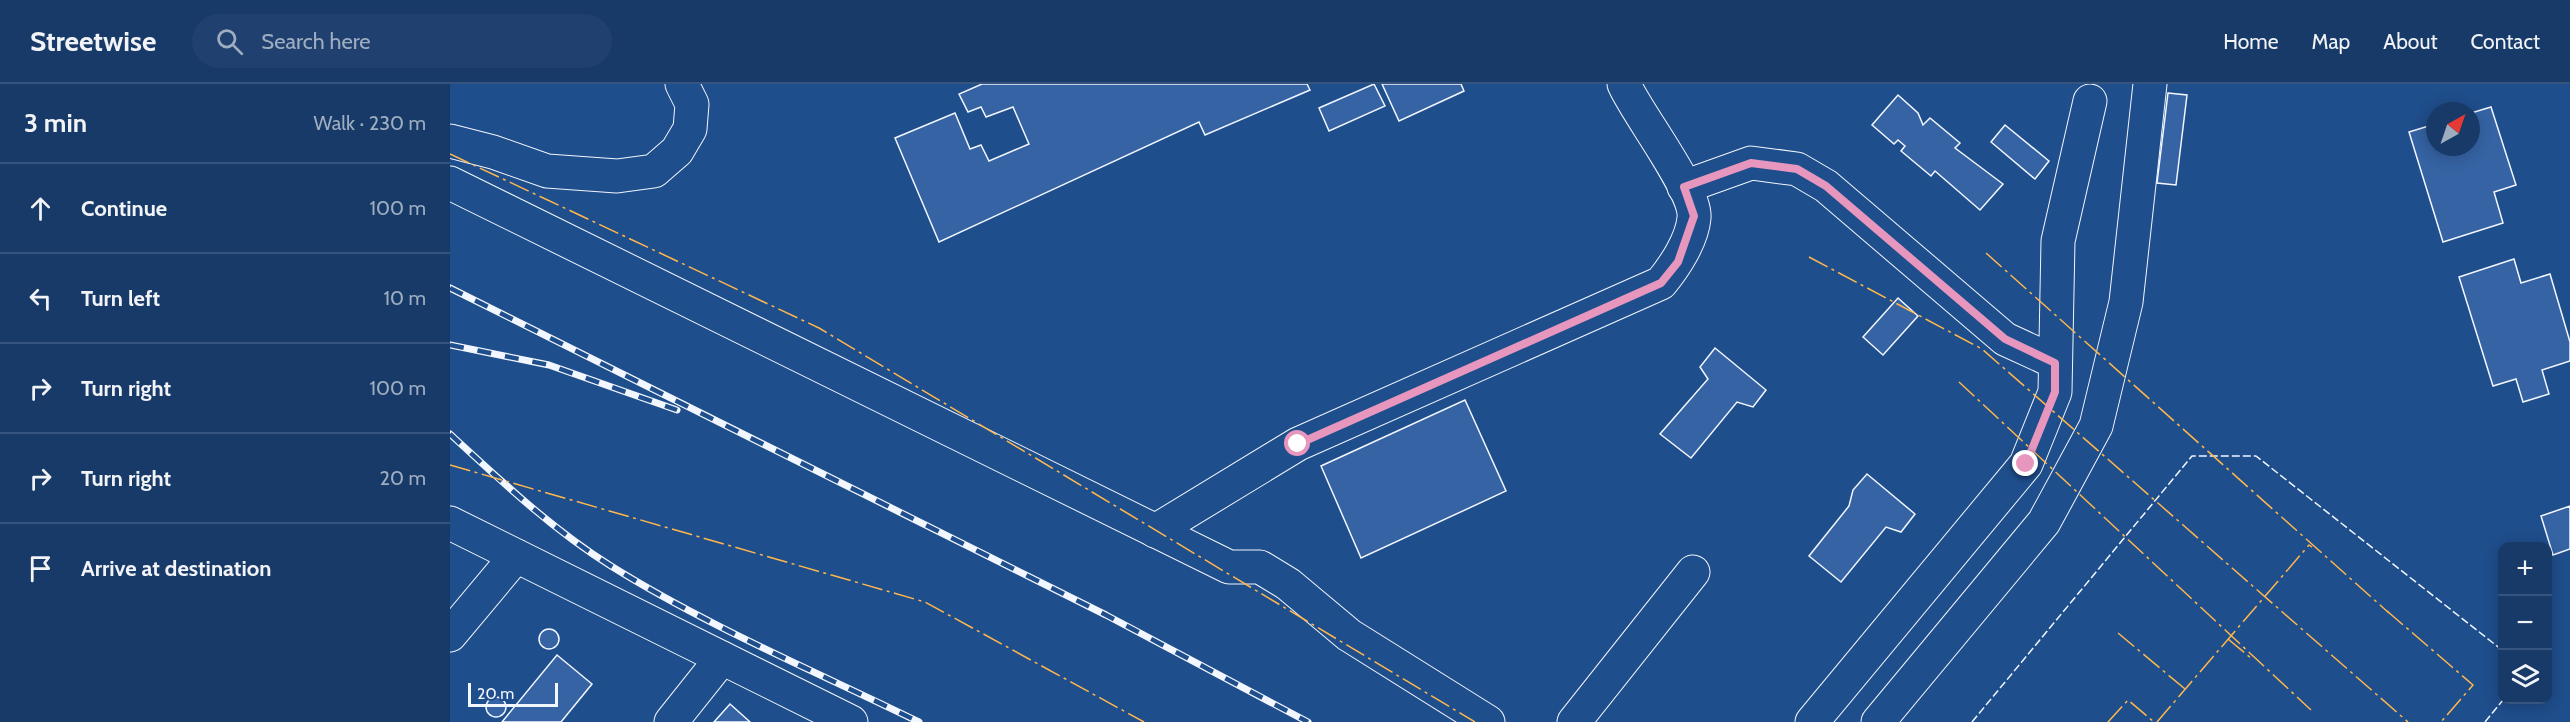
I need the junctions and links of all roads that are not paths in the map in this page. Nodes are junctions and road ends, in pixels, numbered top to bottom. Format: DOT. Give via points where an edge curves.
graph roads {
  1 [pos="682,84"];
  2 [pos="1623,84"];
  3 [pos="2150,84"];
  4 [pos="2090,100"];
  5 [pos="450,142"];
  6 [pos="450,183"];
  7 [pos="1684,187"];
  8 [pos="2055,363"];
  9 [pos="450,523"];
  10 [pos="1155,531"];
  11 [pos="516,556"];
  12 [pos="1693,572"];
  13 [pos="450,636"];
  14 [pos="722,658"];
  15 [pos="670,722"];
  16 [pos="851,722"];
  17 [pos="1488,722"];
  18 [pos="1574,722"];
  19 [pos="1812,722"];
  20 [pos="1878,722"];
  1 -- 5 [label="lane" via="692,104 690,129 677,152 654,171 617,176 547,171"];
  2 -- 7 [label="lane"];
  3 -- 20 [label="lane" via="2126,302 2096,426 2044,522"];
  4 -- 8 [label="lane" via="2058,241"];
  6 -- 10 [label="lane"];
  7 -- 8 [label="lane" via="1751,163 1797,169 1826,186 2005,339"];
  7 -- 10 [label="lane" via="1694,216 1678,262 1661,283 1298,444"];
  8 -- 19 [label="lane" via="2055,392 2026,464"];
  9 -- 11 [label="lane"];
  10 -- 17 [label="lane" via="1229,567 1260,567 1288,584 1349,635"];
  11 -- 13 [label="lane"];
  11 -- 14 [label="lane"];
  12 -- 18 [label="lane"];
  14 -- 15 [label="lane"];
  14 -- 16 [label="lane"];
}
